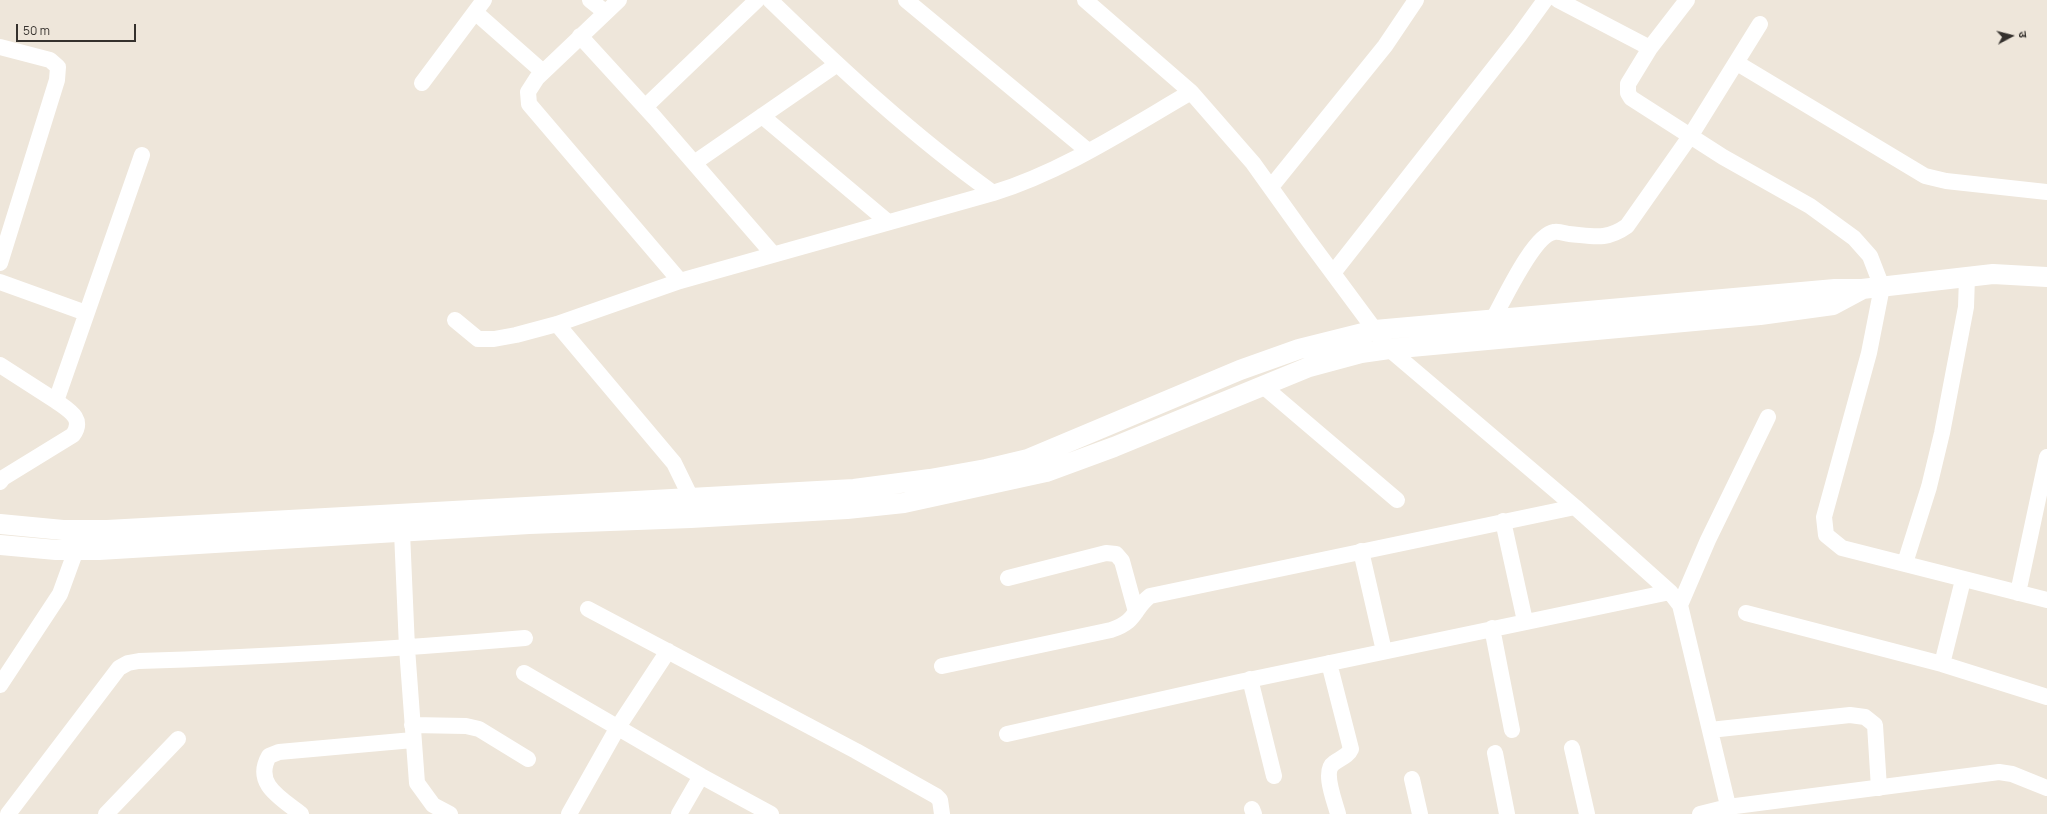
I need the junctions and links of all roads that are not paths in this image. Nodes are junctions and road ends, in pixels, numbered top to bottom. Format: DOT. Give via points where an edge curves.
graph roads {
  1 [pos="590,0"];
  2 [pos="619,0"];
  3 [pos="757,0"];
  4 [pos="770,0"];
  5 [pos="906,0"];
  6 [pos="1085,0"];
  7 [pos="1416,0"];
  8 [pos="1545,0"];
  9 [pos="1558,0"];
  10 [pos="1687,0"];
  11 [pos="479,6"];
  12 [pos="605,12"];
  13 [pos="1760,24"];
  14 [pos="580,36"];
  15 [pos="0,47"];
  16 [pos="1650,48"];
  17 [pos="1737,63"];
  18 [pos="836,64"];
  19 [pos="543,72"];
  20 [pos="422,83"];
  21 [pos="1191,92"];
  22 [pos="645,107"];
  23 [pos="762,116"];
  24 [pos="1691,135"];
  25 [pos="1088,150"];
  26 [pos="142,155"];
  27 [pos="694,163"];
  28 [pos="1271,187"];
  29 [pos="2047,192"];
  30 [pos="993,193"];
  31 [pos="888,222"];
  32 [pos="773,254"];
  33 [pos="0,263"];
  34 [pos="1333,273"];
  35 [pos="1966,277"];
  36 [pos="2047,277"];
  37 [pos="680,281"];
  38 [pos="0,282"];
  39 [pos="1882,287"];
  40 [pos="1862,289"];
  41 [pos="86,313"];
  42 [pos="455,320"];
  43 [pos="1492,321"];
  44 [pos="557,324"];
  45 [pos="1376,330"];
  46 [pos="1389,349"];
  47 [pos="0,365"];
  48 [pos="1263,386"];
  49 [pos="56,401"];
  50 [pos="1768,417"];
  51 [pos="2047,457"];
  52 [pos="1,479"];
  53 [pos="693,499"];
  54 [pos="1397,500"];
  55 [pos="1575,507"];
  56 [pos="699,518"];
  57 [pos="1504,521"];
  58 [pos="0,524"];
  59 [pos="402,532"];
  60 [pos="0,545"];
  61 [pos="76,550"];
  62 [pos="1361,551"];
  63 [pos="1905,563"];
  64 [pos="1008,578"];
  65 [pos="1962,580"];
  66 [pos="1670,592"];
  67 [pos="2018,593"];
  68 [pos="2047,600"];
  69 [pos="1680,605"];
  70 [pos="588,609"];
  71 [pos="1136,612"];
  72 [pos="1746,614"];
  73 [pos="1526,621"];
  74 [pos="1492,628"];
  75 [pos="525,638"];
  76 [pos="407,648"];
  77 [pos="668,651"];
  78 [pos="1384,651"];
  79 [pos="1329,663"];
  80 [pos="1942,664"];
  81 [pos="942,666"];
  82 [pos="5,667"];
  83 [pos="524,673"];
  84 [pos="1250,679"];
  85 [pos="0,685"];
  86 [pos="2047,697"];
  87 [pos="618,727"];
  88 [pos="1512,730"];
  89 [pos="1710,730"];
  90 [pos="413,732"];
  91 [pos="1007,734"];
  92 [pos="178,739"];
  93 [pos="1572,748"];
  94 [pos="1495,753"];
  95 [pos="528,759"];
  96 [pos="701,776"];
  97 [pos="1274,776"];
  98 [pos="1412,779"];
  99 [pos="1879,788"];
  100 [pos="2047,788"];
  101 [pos="1729,810"];
  102 [pos="8,814"];
  103 [pos="106,814"];
  104 [pos="301,814"];
  105 [pos="450,814"];
  106 [pos="569,814"];
  107 [pos="679,814"];
  108 [pos="771,814"];
  109 [pos="942,814"];
  110 [pos="1338,814"];
  111 [pos="1420,814"];
  112 [pos="1507,814"];
  113 [pos="1587,814"];
  114 [pos="1700,814"];
  1 -- 12 [label="street"];
  2 -- 12 [label="street"];
  3 -- 22 [label="street"];
  4 -- 18 [label="street"];
  5 -- 25 [label="street"];
  6 -- 21 [label="street"];
  7 -- 28 [label="street" via="1385,46"];
  8 -- 34 [label="street"];
  9 -- 16 [label="street"];
  10 -- 16 [label="street"];
  11 -- 19 [label="street"];
  11 -- 20 [label="street"];
  12 -- 14 [label="street"];
  13 -- 17 [label="street"];
  14 -- 19 [label="street"];
  14 -- 22 [label="street"];
  15 -- 33 [label="street" via="50,60 58,67 57,80"];
  16 -- 24 [label="street" via="1628,84 1628,93"];
  17 -- 24 [label="street"];
  17 -- 29 [label="street" via="1925,176 1946,181"];
  18 -- 23 [label="street"];
  18 -- 30 [label="street" via="963,172"];
  19 -- 37 [label="street" via="528,92 529,104"];
  21 -- 25 [label="street"];
  21 -- 28 [label="street"];
  22 -- 27 [label="street"];
  23 -- 27 [label="street"];
  23 -- 31 [label="street"];
  24 -- 39 [label="street" via="1723,157 1810,206 1854,238 1870,256"];
  24 -- 43 [label="street" via="1627,226 1603,238 1553,232 1542,238 1532,248"];
  25 -- 30 [label="street" via="1037,177"];
  26 -- 41 [label="street"];
  27 -- 32 [label="street"];
  28 -- 34 [label="street"];
  30 -- 31 [label="street"];
  31 -- 32 [label="street"];
  32 -- 37 [label="street"];
  34 -- 45 [label="street"];
  35 -- 36 [label="main road" via="1993,274"];
  35 -- 39 [label="main road"];
  35 -- 63 [label="street" via="1966,307 1942,433 1929,487"];
  37 -- 44 [label="street"];
  38 -- 41 [label="street"];
  39 -- 40 [label="main road"];
  39 -- 63 [label="street" via="1869,353 1824,517 1826,535 1842,548"];
  40 -- 43 [label="main road" via="1835,289"];
  40 -- 46 [label="main road" via="1833,305 1760,315"];
  41 -- 49 [label="street"];
  42 -- 44 [label="street" via="478,339 516,335"];
  43 -- 45 [label="main road"];
  44 -- 53 [label="street" via="674,463"];
  45 -- 46 [label="street"];
  45 -- 53 [label="main road" via="1299,349 1240,370 1028,459 937,478 854,489"];
  46 -- 48 [label="main road" via="1361,353 1309,367"];
  46 -- 55 [label="street"];
  47 -- 49 [label="street"];
  48 -- 54 [label="street"];
  48 -- 56 [label="main road" via="1053,470 986,486 904,503"];
  49 -- 52 [label="street" via="75,416 78,423 73,435"];
  50 -- 69 [label="street" via="1708,540"];
  51 -- 67 [label="street"];
  53 -- 56 [label="street"];
  53 -- 58 [label="main road" via="107,530 62,530"];
  55 -- 57 [label="street"];
  55 -- 66 [label="street"];
  56 -- 59 [label="main road" via="529,524"];
  57 -- 62 [label="street"];
  57 -- 73 [label="street"];
  59 -- 61 [label="main road"];
  59 -- 76 [label="street"];
  60 -- 61 [label="main road"];
  61 -- 82 [label="street" via="60,594"];
  62 -- 71 [label="street" via="1150,596 1141,603"];
  62 -- 78 [label="street"];
  63 -- 65 [label="street"];
  64 -- 71 [label="street" via="1106,553 1116,554 1122,561"];
  65 -- 67 [label="street"];
  65 -- 80 [label="street"];
  66 -- 69 [label="street"];
  66 -- 73 [label="street"];
  67 -- 68 [label="street"];
  69 -- 89 [label="street"];
  70 -- 77 [label="street"];
  71 -- 81 [label="street" via="1125,625 1111,630"];
  72 -- 80 [label="street"];
  73 -- 74 [label="street"];
  74 -- 78 [label="street"];
  74 -- 88 [label="street"];
  75 -- 76 [label="street"];
  76 -- 90 [label="street"];
  76 -- 102 [label="street" via="128,663 119,668"];
  77 -- 87 [label="street"];
  77 -- 109 [label="street" via="936,796 940,800"];
  78 -- 79 [label="street"];
  79 -- 84 [label="street"];
  79 -- 110 [label="street" via="1351,749 1349,754 1330,768 1329,779"];
  80 -- 86 [label="street"];
  82 -- 85 [label="street"];
  83 -- 87 [label="street"];
  84 -- 91 [label="street"];
  84 -- 97 [label="street"];
  87 -- 96 [label="street"];
  87 -- 106 [label="street"];
  89 -- 99 [label="street" via="1850,715 1865,717 1875,725"];
  89 -- 101 [label="street"];
  90 -- 95 [label="street" via="466,726 479,729"];
  90 -- 104 [label="street" via="279,752 269,756 264,764 264,777 269,788"];
  90 -- 105 [label="street" via="417,783 433,805"];
  92 -- 103 [label="street"];
  93 -- 113 [label="street"];
  94 -- 112 [label="street"];
  96 -- 107 [label="street"];
  96 -- 108 [label="street"];
  98 -- 111 [label="street"];
  99 -- 100 [label="street" via="1999,772 2012,774"];
  99 -- 101 [label="street"];
  101 -- 114 [label="street"];
}
